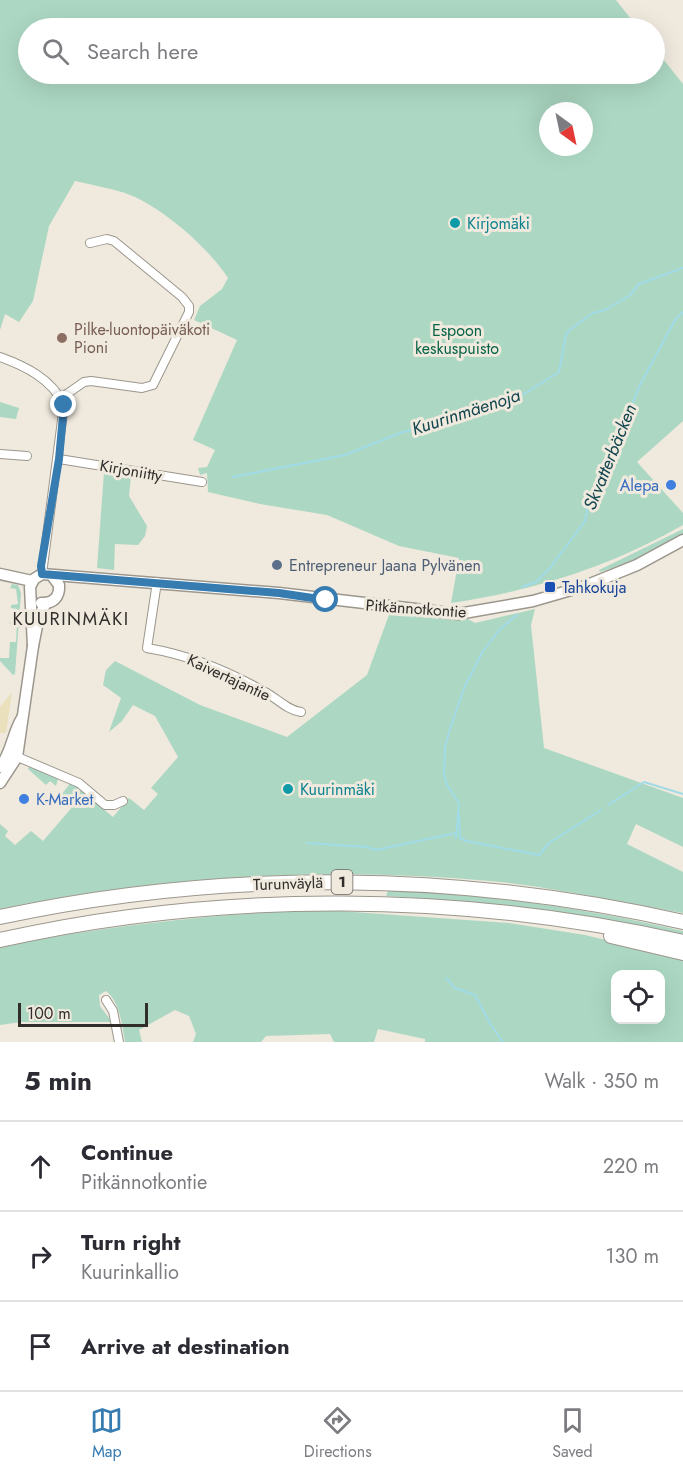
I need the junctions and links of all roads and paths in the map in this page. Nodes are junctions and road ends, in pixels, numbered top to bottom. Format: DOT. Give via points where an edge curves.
graph roads {
  1 [pos="90,243"];
  2 [pos="0,357"];
  3 [pos="61,398"];
  4 [pos="0,454"];
  5 [pos="27,456"];
  6 [pos="59,459"];
  7 [pos="202,482"];
  8 [pos="683,540"];
  9 [pos="0,574"];
  10 [pos="48,575"];
  11 [pos="101,578"];
  12 [pos="157,582"];
  13 [pos="31,587"];
  14 [pos="60,590"];
  15 [pos="46,603"];
  16 [pos="33,646"];
  17 [pos="301,712"];
  18 [pos="13,755"];
  19 [pos="0,767"];
  20 [pos="0,783"];
  21 [pos="123,801"];
  22 [pos="0,917"];
  23 [pos="536,917"];
  24 [pos="683,922"];
  25 [pos="0,940"];
  26 [pos="683,942"];
  27 [pos="683,953"];
  28 [pos="106,1000"];
  29 [pos="119,1042"];
  1 -- 3 [label="street" via="107,239 122,246 182,297 189,312 153,385 142,388 84,382"];
  2 -- 3 [label="street" via="32,370"];
  3 -- 6 [label="street" via="64,412"];
  4 -- 5 [label="street"];
  6 -- 7 [label="street, Kirjoniitty"];
  6 -- 10 [label="street" via="41,566"];
  8 -- 12 [label="street, Pitkännotkontie" via="585,586 473,613 434,613"];
  9 -- 13 [label="street"];
  10 -- 11 [label="street, Pitkännotkontie"];
  10 -- 13 [label="street"];
  10 -- 14 [label="street"];
  11 -- 12 [label="street, Pitkännotkontie"];
  11 -- 14 [label="street, Pitkännotkontie"];
  12 -- 17 [label="street, Kaivertajantie" via="147,648 196,660 266,692 292,711"];
  13 -- 15 [label="street" via="38,602"];
  13 -- 16 [label="street"];
  14 -- 15 [label="street" via="56,598"];
  15 -- 16 [label="street"];
  16 -- 18 [label="street"];
  18 -- 19 [label="street"];
  18 -- 20 [label="street"];
  18 -- 21 [label="street" via="80,783 105,805"];
  22 -- 24 [label="highway, Turunväylä / 1" via="81,902 211,886 345,882 490,890 572,900"];
  23 -- 25 [label="highway, Turunväylä / 1" via="403,906 275,905 131,917"];
  23 -- 26 [label="highway, Turunväylä / 1" via="592,923"];
  23 -- 27 [label="highway"];
  28 -- 29 [label="street" via="113,1011"];
}
